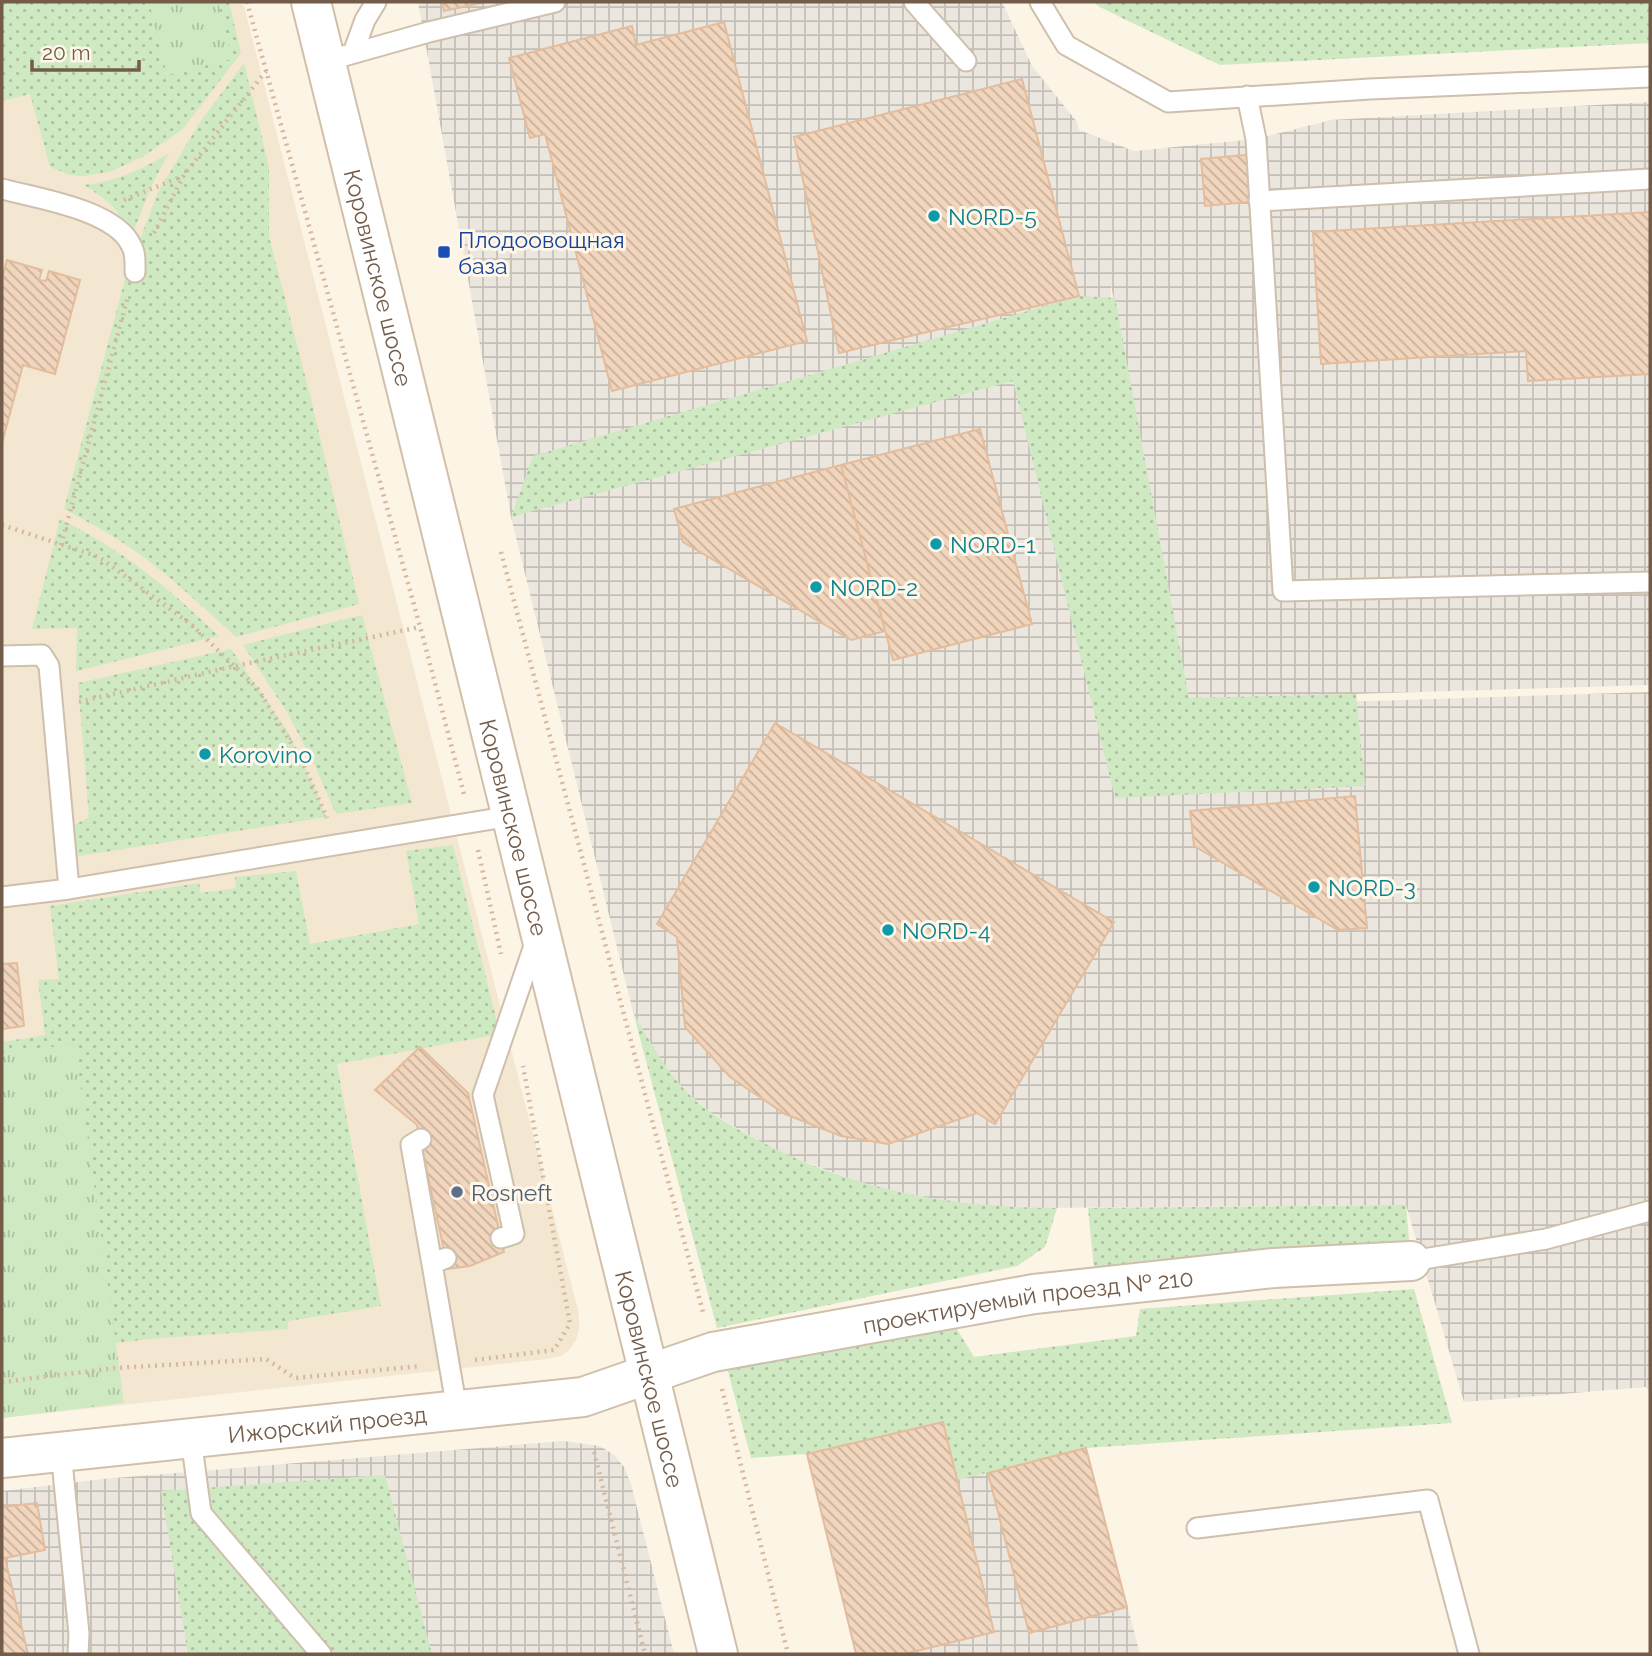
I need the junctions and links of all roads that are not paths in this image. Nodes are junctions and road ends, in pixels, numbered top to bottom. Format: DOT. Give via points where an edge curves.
graph roads {
  1 [pos="311,2"];
  2 [pos="376,2"];
  3 [pos="555,2"];
  4 [pos="914,2"];
  5 [pos="1040,2"];
  6 [pos="339,57"];
  7 [pos="966,61"];
  8 [pos="1650,77"];
  9 [pos="1247,96"];
  10 [pos="1650,179"];
  11 [pos="2,189"];
  12 [pos="1259,201"];
  13 [pos="135,272"];
  14 [pos="1650,582"];
  15 [pos="2,656"];
  16 [pos="512,816"];
  17 [pos="69,889"];
  18 [pos="2,897"];
  19 [pos="539,929"];
  20 [pos="421,1139"];
  21 [pos="1650,1211"];
  22 [pos="501,1238"];
  23 [pos="1411,1261"];
  24 [pos="649,1374"];
  25 [pos="457,1410"];
  26 [pos="191,1438"];
  27 [pos="61,1451"];
  28 [pos="2,1458"];
  29 [pos="1197,1528"];
  30 [pos="78,1654"];
  31 [pos="321,1654"];
  32 [pos="718,1654"];
  33 [pos="1469,1654"];
  1 -- 6 [label="main road, Коровинское шоссе"];
  2 -- 6 [label="lane"];
  3 -- 6 [label="lane"];
  4 -- 7 [label="lane"];
  5 -- 9 [label="lane" via="1066,45 1167,102"];
  6 -- 16 [label="main road, Коровинское шоссе"];
  8 -- 9 [label="lane"];
  9 -- 12 [label="lane" via="1256,139"];
  10 -- 12 [label="lane"];
  11 -- 13 [label="lane" via="90,214 122,233 131,244"];
  12 -- 14 [label="lane" via="1283,591"];
  15 -- 17 [label="lane" via="42,655 49,666"];
  16 -- 17 [label="lane"];
  16 -- 19 [label="main road, Коровинское шоссе"];
  17 -- 18 [label="lane"];
  19 -- 22 [label="lane" via="477,1100 514,1234"];
  19 -- 24 [label="main road, Коровинское шоссе"];
  20 -- 25 [label="lane" via="411,1145 439,1261"];
  21 -- 23 [label="lane" via="1546,1239"];
  23 -- 24 [label="main road, проектируемый проезд № 210" via="1274,1268 1034,1294 713,1352"];
  24 -- 25 [label="main road, Ижорский проезд" via="583,1397"];
  24 -- 32 [label="main road, Коровинское шоссе"];
  25 -- 26 [label="main road, Ижорский проезд"];
  26 -- 27 [label="main road, Ижорский проезд"];
  26 -- 31 [label="lane" via="201,1513"];
  27 -- 28 [label="main road, Ижорский проезд"];
  27 -- 30 [label="lane"];
  29 -- 33 [label="lane" via="1428,1500"];
}
